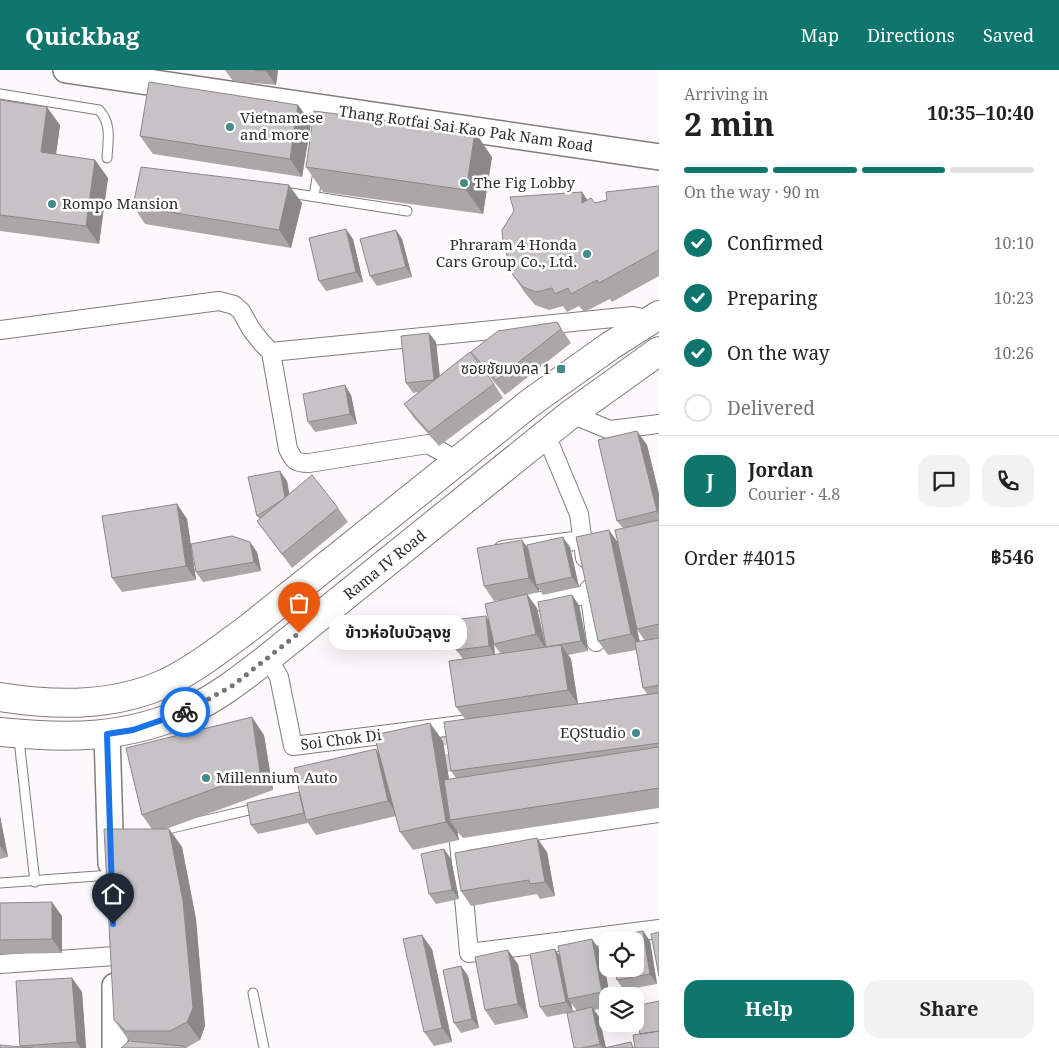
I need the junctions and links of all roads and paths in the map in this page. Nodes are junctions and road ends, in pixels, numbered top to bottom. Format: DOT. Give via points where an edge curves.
graph roads {
  1 [pos="66,70"];
  2 [pos="0,94"];
  3 [pos="107,158"];
  4 [pos="659,158"];
  5 [pos="322,163"];
  6 [pos="275,191"];
  7 [pos="317,197"];
  8 [pos="407,211"];
  9 [pos="655,318"];
  10 [pos="0,330"];
  11 [pos="659,351"];
  12 [pos="271,352"];
  13 [pos="571,414"];
  14 [pos="659,424"];
  15 [pos="546,435"];
  16 [pos="456,463"];
  17 [pos="582,540"];
  18 [pos="484,552"];
  19 [pos="590,595"];
  20 [pos="496,607"];
  21 [pos="596,642"];
  22 [pos="268,658"];
  23 [pos="0,697"];
  24 [pos="484,722"];
  25 [pos="10,733"];
  26 [pos="107,734"];
  27 [pos="264,806"];
  28 [pos="659,813"];
  29 [pos="149,834"];
  30 [pos="35,882"];
  31 [pos="0,883"];
  32 [pos="111,884"];
  33 [pos="114,929"];
  34 [pos="659,929"];
  35 [pos="115,956"];
  36 [pos="0,964"];
  37 [pos="253,993"];
  38 [pos="115,1048"];
  39 [pos="264,1048"];
  1 -- 4 [label="street, Thang Rotfai Sai Kao Pak Nam Road" via="330,114"];
  2 -- 3 [label="lane" via="98,110 106,117 109,127"];
  5 -- 7 [label="lane"];
  6 -- 7 [label="lane"];
  7 -- 8 [label="lane"];
  9 -- 12 [label="street" via="633,316"];
  9 -- 16 [label="main road" via="530,403"];
  10 -- 12 [label="street" via="219,301 234,305 241,311 251,329"];
  11 -- 13 [label="main road, Rama IV Road"];
  12 -- 16 [label="street" via="288,449 293,460 309,463 428,444"];
  13 -- 14 [label="street" via="610,430"];
  13 -- 15 [label="main road, Rama IV Road"];
  15 -- 17 [label="street" via="579,514"];
  15 -- 22 [label="main road, Rama IV Road"];
  16 -- 23 [label="main road" via="250,627 168,682 134,695 101,702 64,703"];
  17 -- 18 [label="street"];
  17 -- 19 [label="street"];
  19 -- 20 [label="street"];
  19 -- 21 [label="street"];
  22 -- 24 [label="street, Soi Chok Di" via="279,677 293,746"];
  22 -- 26 [label="main road, Rama IV Road" via="232,686 193,709 133,730"];
  25 -- 26 [label="main road, Rama IV Road"];
  25 -- 30 [label="lane" via="20,749"];
  26 -- 32 [label="street" via="115,842"];
  27 -- 29 [label="lane"];
  28 -- 34 [label="street" via="459,842 469,953"];
  30 -- 31 [label="lane"];
  30 -- 32 [label="lane"];
  33 -- 35 [label="street"];
  35 -- 36 [label="street"];
  35 -- 38 [label="street"];
  37 -- 39 [label="lane"];
}
